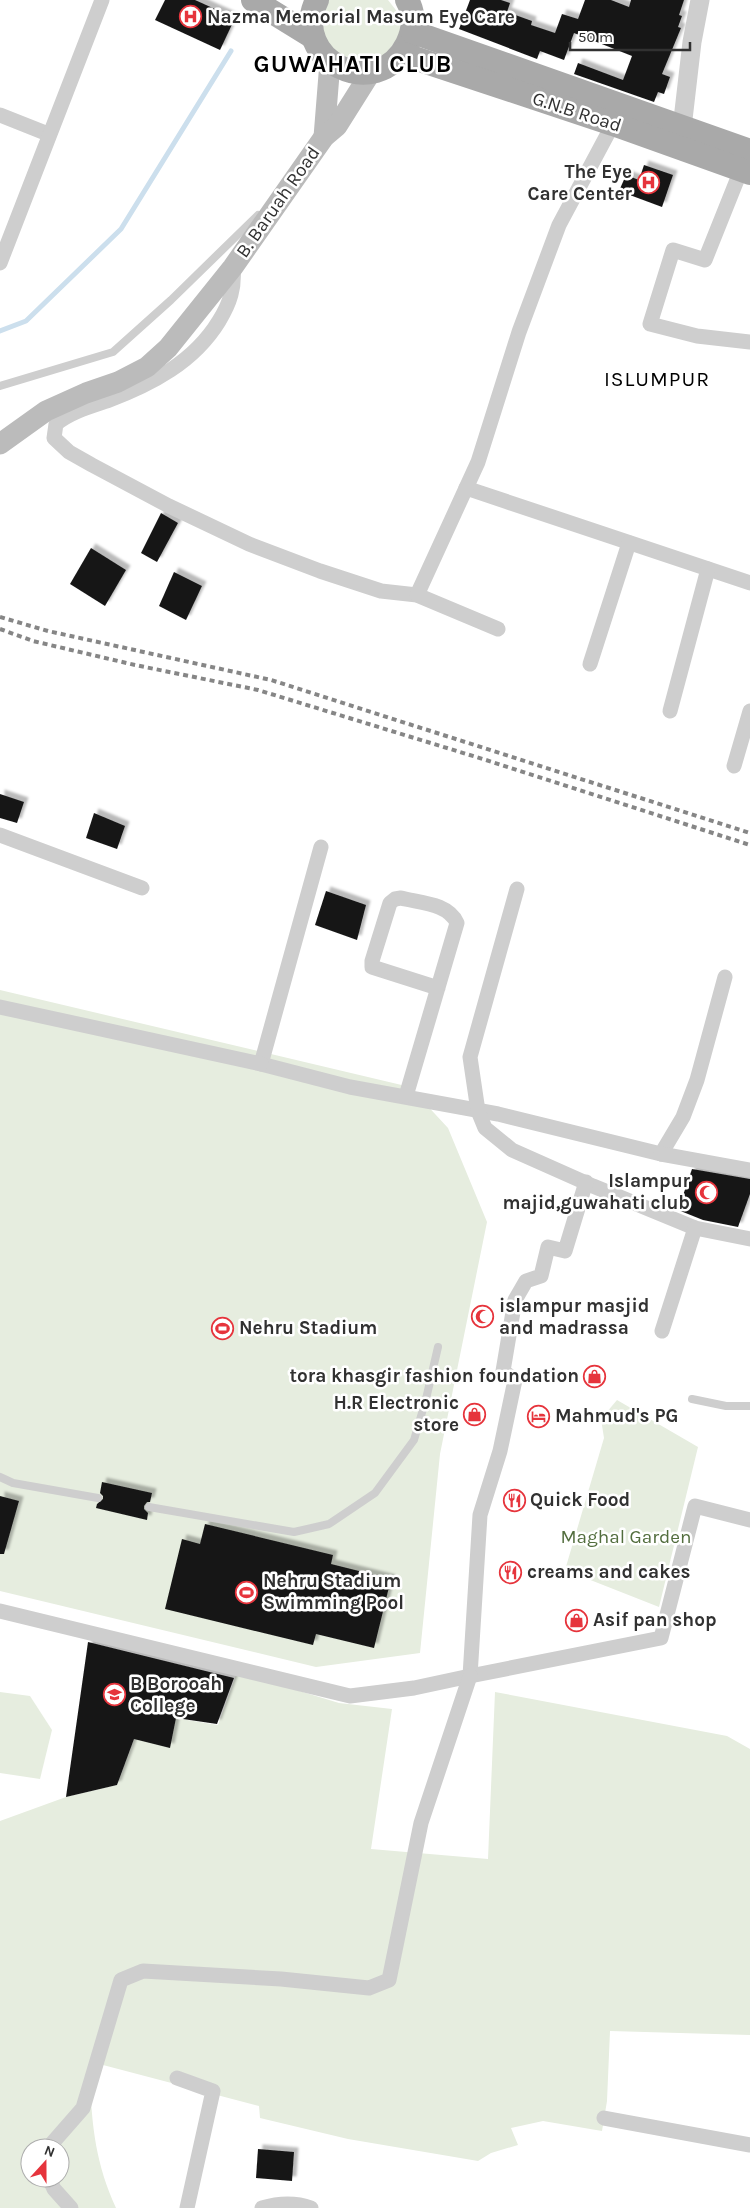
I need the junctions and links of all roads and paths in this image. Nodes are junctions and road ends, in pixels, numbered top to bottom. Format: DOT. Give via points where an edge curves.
graph roads {
  1 [pos="102,0"];
  2 [pos="317,0"];
  3 [pos="700,0"];
  4 [pos="257,2"];
  5 [pos="409,2"];
  6 [pos="413,32"];
  7 [pos="313,37"];
  8 [pos="402,54"];
  9 [pos="330,62"];
  10 [pos="371,72"];
  11 [pos="0,115"];
  12 [pos="613,124"];
  13 [pos="682,128"];
  14 [pos="48,134"];
  15 [pos="324,137"];
  16 [pos="747,165"];
  17 [pos="293,180"];
  18 [pos="0,263"];
  19 [pos="233,267"];
  20 [pos="750,342"];
  21 [pos="0,386"];
  22 [pos="0,444"];
  23 [pos="466,488"];
  24 [pos="629,543"];
  25 [pos="708,569"];
  26 [pos="750,583"];
  27 [pos="417,595"];
  28 [pos="498,629"];
  29 [pos="590,664"];
  30 [pos="670,711"];
  31 [pos="750,711"];
  32 [pos="734,766"];
  33 [pos="0,835"];
  34 [pos="321,848"];
  35 [pos="142,888"];
  36 [pos="517,889"];
  37 [pos="726,977"];
  38 [pos="438,988"];
  39 [pos="0,1007"];
  40 [pos="261,1064"];
  41 [pos="406,1096"];
  42 [pos="478,1111"];
  43 [pos="661,1154"];
  44 [pos="750,1170"];
  45 [pos="586,1182"];
  46 [pos="695,1228"];
  47 [pos="750,1239"];
  48 [pos="662,1331"];
  49 [pos="438,1347"];
  50 [pos="692,1399"];
  51 [pos="750,1406"];
  52 [pos="0,1477"];
  53 [pos="98,1498"];
  54 [pos="149,1507"];
  55 [pos="750,1520"];
  56 [pos="0,1611"];
  57 [pos="470,1676"];
  58 [pos="177,2078"];
  59 [pos="604,2118"];
  60 [pos="57,2138"];
  61 [pos="750,2145"];
  62 [pos="54,2188"];
  63 [pos="71,2208"];
  64 [pos="187,2208"];
  65 [pos="262,2208"];
  66 [pos="311,2208"];
  1 -- 14 [label="street"];
  2 -- 7 [label="main road" via="311,22"];
  3 -- 13 [label="street"];
  4 -- 7 [label="main road"];
  5 -- 6 [label="main road"];
  6 -- 8 [label="main road"];
  6 -- 13 [label="main road, G.N.B Road"];
  7 -- 9 [label="main road"];
  8 -- 10 [label="main road" via="390,65"];
  8 -- 12 [label="main road, G.N.B Road"];
  9 -- 10 [label="main road" via="344,70"];
  9 -- 15 [label="main road, B. Baruah Road"];
  10 -- 15 [label="main road, B. Baruah Road" via="337,126"];
  11 -- 14 [label="street"];
  12 -- 16 [label="main road, G.N.B Road"];
  12 -- 23 [label="street" via="559,225 519,332 478,462"];
  13 -- 16 [label="main road, G.N.B Road"];
  14 -- 18 [label="street"];
  15 -- 17 [label="main road, B. Baruah Road"];
  16 -- 20 [label="street" via="705,260 673,250 650,324 697,336"];
  17 -- 19 [label="main road, B. Baruah Road"];
  17 -- 21 [label="lane" via="113,352"];
  19 -- 22 [label="main road, B. Baruah Road" via="168,348 146,367 46,411"];
  19 -- 27 [label="street" via="232,296 209,338 193,355 121,396 68,414 56,424 54,438 69,452 92,465 249,544 381,591"];
  23 -- 24 [label="street"];
  23 -- 27 [label="street"];
  24 -- 25 [label="street"];
  24 -- 29 [label="street"];
  25 -- 26 [label="street"];
  25 -- 30 [label="street"];
  27 -- 28 [label="street"];
  31 -- 32 [label="street"];
  33 -- 35 [label="street"];
  34 -- 40 [label="street"];
  36 -- 42 [label="street" via="470,1057"];
  37 -- 43 [label="street" via="697,1080 683,1117"];
  38 -- 38 [label="street" via="457,923 453,914 447,909 394,899 390,903 372,967"];
  38 -- 41 [label="street"];
  39 -- 40 [label="street"];
  40 -- 41 [label="street"];
  41 -- 42 [label="street"];
  42 -- 43 [label="street"];
  42 -- 45 [label="street" via="485,1128 512,1150"];
  43 -- 44 [label="street"];
  45 -- 46 [label="street"];
  45 -- 57 [label="street" via="565,1251 548,1247 541,1276 526,1281 515,1300 503,1371 515,1380 500,1451 480,1515"];
  46 -- 47 [label="street"];
  46 -- 48 [label="street"];
  49 -- 54 [label="lane" via="414,1440 375,1493 329,1524 294,1532"];
  50 -- 51 [label="lane" via="726,1406"];
  52 -- 53 [label="lane" via="13,1483"];
  55 -- 57 [label="street" via="695,1506 661,1638"];
  56 -- 57 [label="street" via="350,1696 414,1688"];
  57 -- 60 [label="street" via="421,1824 389,1980 369,1988 143,1971 121,1980 83,2108"];
  58 -- 64 [label="street" via="213,2090"];
  59 -- 61 [label="street"];
  62 -- 63 [label="street"];
  65 -- 66 [label="street" via="277,2203 301,2204"];
}
